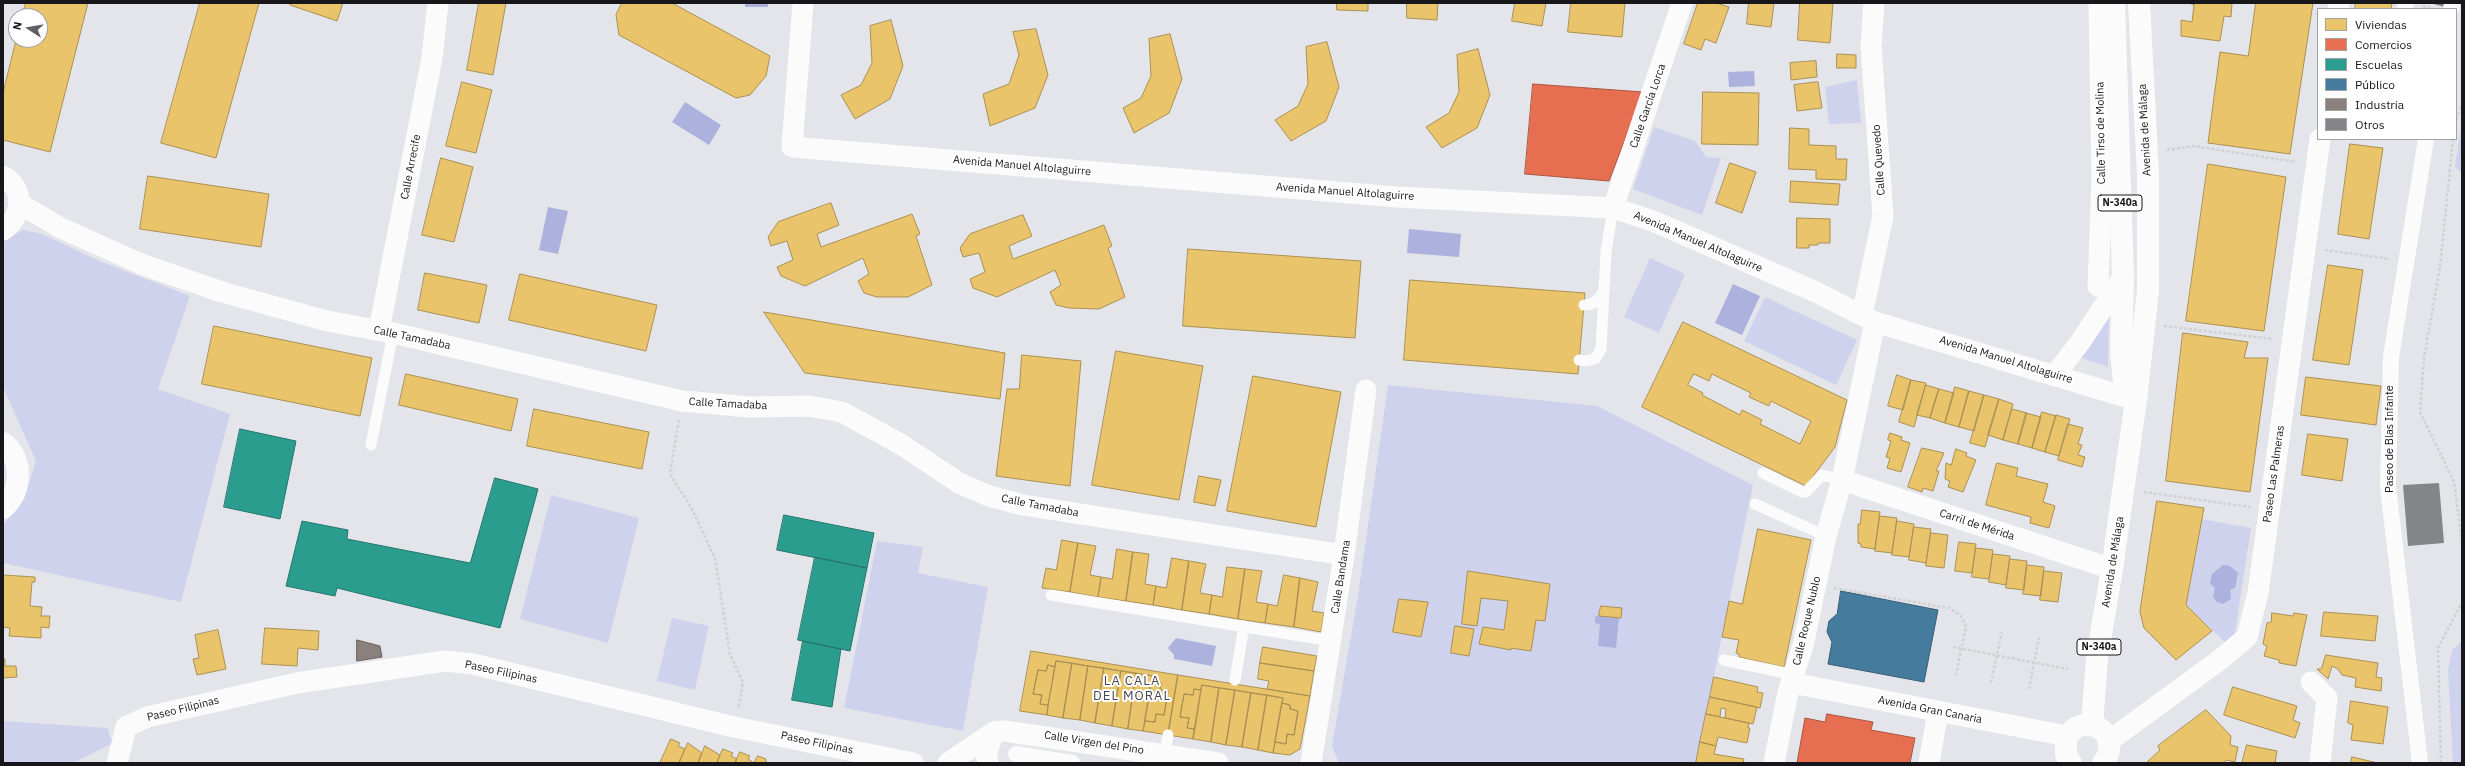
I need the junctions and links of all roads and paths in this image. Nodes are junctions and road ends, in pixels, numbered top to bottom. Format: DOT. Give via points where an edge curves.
graph roads {
  1 [pos="438,3"];
  2 [pos="803,3"];
  3 [pos="1682,3"];
  4 [pos="1874,3"];
  5 [pos="2139,3"];
  6 [pos="2104,5"];
  7 [pos="2462,106"];
  8 [pos="2457,117"];
  9 [pos="2320,140"];
  10 [pos="2426,140"];
  11 [pos="2453,140"];
  12 [pos="2166,150"];
  13 [pos="2317,165"];
  14 [pos="3,176"];
  15 [pos="1613,208"];
  16 [pos="12,218"];
  17 [pos="2305,247"];
  18 [pos="2406,261"];
  19 [pos="2123,277"];
  20 [pos="2098,286"];
  21 [pos="1604,291"];
  22 [pos="1584,305"];
  23 [pos="1869,318"];
  24 [pos="2145,323"];
  25 [pos="386,331"];
  26 [pos="2292,341"];
  27 [pos="1579,360"];
  28 [pos="2056,374"];
  29 [pos="1366,390"];
  30 [pos="2136,400"];
  31 [pos="682,401"];
  32 [pos="3,443"];
  33 [pos="371,444"];
  34 [pos="1763,473"];
  35 [pos="1842,480"];
  36 [pos="2124,489"];
  37 [pos="1755,504"];
  38 [pos="3,508"];
  39 [pos="2268,509"];
  40 [pos="1826,536"];
  41 [pos="2462,542"];
  42 [pos="1344,555"];
  43 [pos="2112,569"];
  44 [pos="1816,584"];
  45 [pos="1052,595"];
  46 [pos="2462,602"];
  47 [pos="1244,626"];
  48 [pos="2002,631"];
  49 [pos="2039,638"];
  50 [pos="1331,641"];
  51 [pos="1953,647"];
  52 [pos="1961,649"];
  53 [pos="1997,655"];
  54 [pos="1724,660"];
  55 [pos="2034,662"];
  56 [pos="2068,669"];
  57 [pos="1956,675"];
  58 [pos="1794,679"];
  59 [pos="1235,680"];
  60 [pos="2311,682"];
  61 [pos="1991,683"];
  62 [pos="2029,689"];
  63 [pos="1938,711"];
  64 [pos="2092,725"];
  65 [pos="734,727"];
  66 [pos="994,732"];
  67 [pos="2068,736"];
  68 [pos="2109,741"];
  69 [pos="1016,754"];
  70 [pos="117,763"];
  71 [pos="913,763"];
  72 [pos="948,763"];
  73 [pos="988,763"];
  74 [pos="1072,763"];
  75 [pos="1218,763"];
  76 [pos="1312,763"];
  77 [pos="1774,763"];
  78 [pos="1929,763"];
  79 [pos="2071,763"];
  80 [pos="2103,763"];
  81 [pos="2320,763"];
  82 [pos="2420,763"];
  83 [pos="2441,763"];
  1 -- 25 [label="street, Calle Arrecife" via="432,58"];
  2 -- 15 [label="street, Avenida Manuel Altolaguirre" via="792,147 1397,197"];
  3 -- 15 [label="street, Calle García Lorca"];
  4 -- 23 [label="street, Calle Quevedo" via="1871,46 1883,216"];
  5 -- 24 [label="main road, Avenida de Málaga / N-340a" via="2148,174 2148,291"];
  6 -- 19 [label="main road, N-340a" via="2116,55"];
  6 -- 20 [label="street, Calle Tirso de Molina"];
  7 -- 8 [label="path"];
  9 -- 13 [label="street, Paseo Las Palmeras"];
  10 -- 18 [label="street, Paseo de Blas Infante"];
  11 -- 41 [label="path" via="2440,267 2424,358 2420,412 2454,482"];
  12 -- 13 [label="path" via="2194,146"];
  13 -- 17 [label="street, Paseo Las Palmeras"];
  14 -- 16 [label="street" via="13,184 18,193"];
  15 -- 21 [label="lane" via="1606,252"];
  15 -- 23 [label="street, Avenida Manuel Altolaguirre" via="1653,221 1816,292"];
  16 -- 25 [label="street, Calle Tamadaba" via="61,228 141,264 222,292 327,321"];
  17 -- 18 [label="path"];
  17 -- 26 [label="street, Paseo Las Palmeras"];
  18 -- 82 [label="street, Paseo de Blas Infante" via="2391,357 2388,487"];
  19 -- 28 [label="street"];
  19 -- 30 [label="main road, N-340a" via="2121,352 2124,381"];
  21 -- 22 [label="lane" via="1597,302"];
  21 -- 27 [label="lane" via="1601,349 1596,358"];
  23 -- 28 [label="street, Avenida Manuel Altolaguirre"];
  23 -- 35 [label="street"];
  24 -- 26 [label="path"];
  24 -- 30 [label="main road, Avenida de Málaga / N-340a"];
  25 -- 31 [label="street, Calle Tamadaba"];
  25 -- 33 [label="lane"];
  26 -- 39 [label="street, Paseo Las Palmeras"];
  28 -- 30 [label="street, Avenida Manuel Altolaguirre"];
  29 -- 42 [label="street, Calle Bandama"];
  30 -- 36 [label="main road, Avenida de Málaga / N-340a"];
  31 -- 42 [label="street, Calle Tamadaba" via="750,407 809,406 842,412 902,445 959,483 989,496 1023,505"];
  31 -- 65 [label="path" via="670,474 691,507 715,558 730,654 743,683"];
  32 -- 38 [label="main road" via="14,457 18,470 18,484 13,496"];
  34 -- 35 [label="lane" via="1802,492 1806,492 1822,475"];
  35 -- 40 [label="street, Calle Roque Nublo"];
  35 -- 43 [label="street, Carril de Mérida"];
  36 -- 39 [label="path"];
  36 -- 43 [label="main road, Avenida de Málaga / N-340a"];
  37 -- 40 [label="lane"];
  39 -- 68 [label="street, Paseo Las Palmeras" via="2258,593 2247,637"];
  40 -- 44 [label="street, Calle Roque Nublo"];
  42 -- 50 [label="street, Calle Bandama"];
  43 -- 64 [label="main road, Avenida de Málaga / N-340a" via="2097,657"];
  44 -- 52 [label="path" via="1949,608 1961,616 1966,626"];
  44 -- 58 [label="street, Calle Roque Nublo"];
  45 -- 47 [label="lane"];
  46 -- 83 [label="path" via="2438,648"];
  47 -- 50 [label="lane"];
  47 -- 59 [label="lane"];
  48 -- 53 [label="path"];
  49 -- 55 [label="path"];
  50 -- 76 [label="street, Calle Bandama"];
  51 -- 52 [label="path"];
  52 -- 53 [label="path"];
  52 -- 57 [label="path"];
  53 -- 55 [label="path"];
  53 -- 61 [label="path"];
  54 -- 58 [label="lane"];
  55 -- 56 [label="path"];
  55 -- 62 [label="path"];
  58 -- 63 [label="street, Avenida Gran Canaria"];
  58 -- 77 [label="street, Calle Roque Nublo" via="1788,692"];
  60 -- 81 [label="street" via="2327,698"];
  63 -- 67 [label="street, Avenida Gran Canaria"];
  63 -- 78 [label="street"];
  64 -- 67 [label="main road" via="2078,726"];
  64 -- 68 [label="main road" via="2101,729"];
  65 -- 70 [label="street, Paseo Filipinas" via="473,664 445,661 297,683 147,717 126,727"];
  65 -- 71 [label="street, Paseo Filipinas"];
  66 -- 72 [label="street"];
  66 -- 73 [label="street" via="986,754"];
  66 -- 75 [label="street, Calle Virgen del Pino" via="1021,732 1167,745"];
  67 -- 79 [label="main road" via="2064,747"];
  68 -- 80 [label="main road" via="2109,753"];
  69 -- 74 [label="street"];
}
